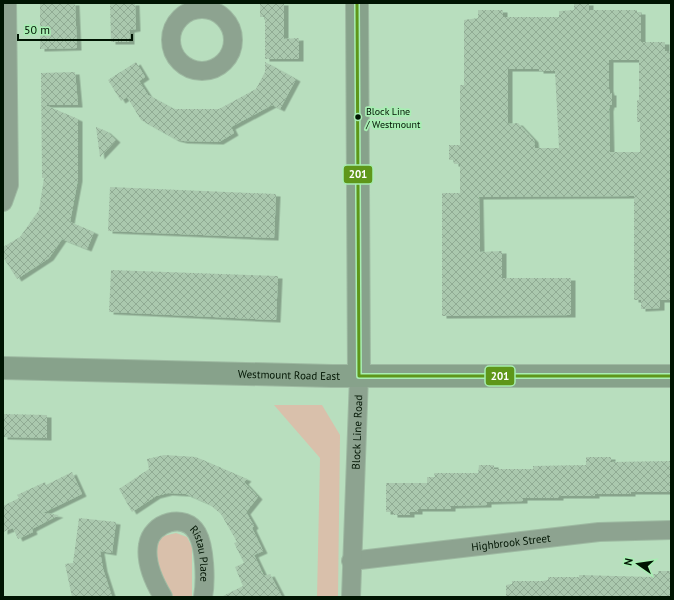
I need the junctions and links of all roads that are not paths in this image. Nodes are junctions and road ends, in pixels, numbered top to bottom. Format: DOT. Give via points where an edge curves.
graph roads {
  1 [pos="7,3"];
  2 [pos="357,3"];
  3 [pos="3,202"];
  4 [pos="3,368"];
  5 [pos="359,376"];
  6 [pos="671,376"];
  7 [pos="671,530"];
  8 [pos="351,561"];
  9 [pos="163,597"];
  10 [pos="203,597"];
  11 [pos="351,597"];
  1 -- 3 [label="street" via="10,185"];
  2 -- 5 [label="main road, Block Line Road"];
  4 -- 5 [label="main road, Westmount Road East"];
  5 -- 6 [label="main road, Westmount Road East"];
  5 -- 8 [label="street, Block Line Road"];
  7 -- 8 [label="street, Highbrook Street" via="599,532"];
  8 -- 11 [label="street, Block Line Road"];
  9 -- 10 [label="street, Ristau Place" via="155,583 149,563 148,543 150,536 157,529 171,522 189,525 197,533 203,558"];
}
